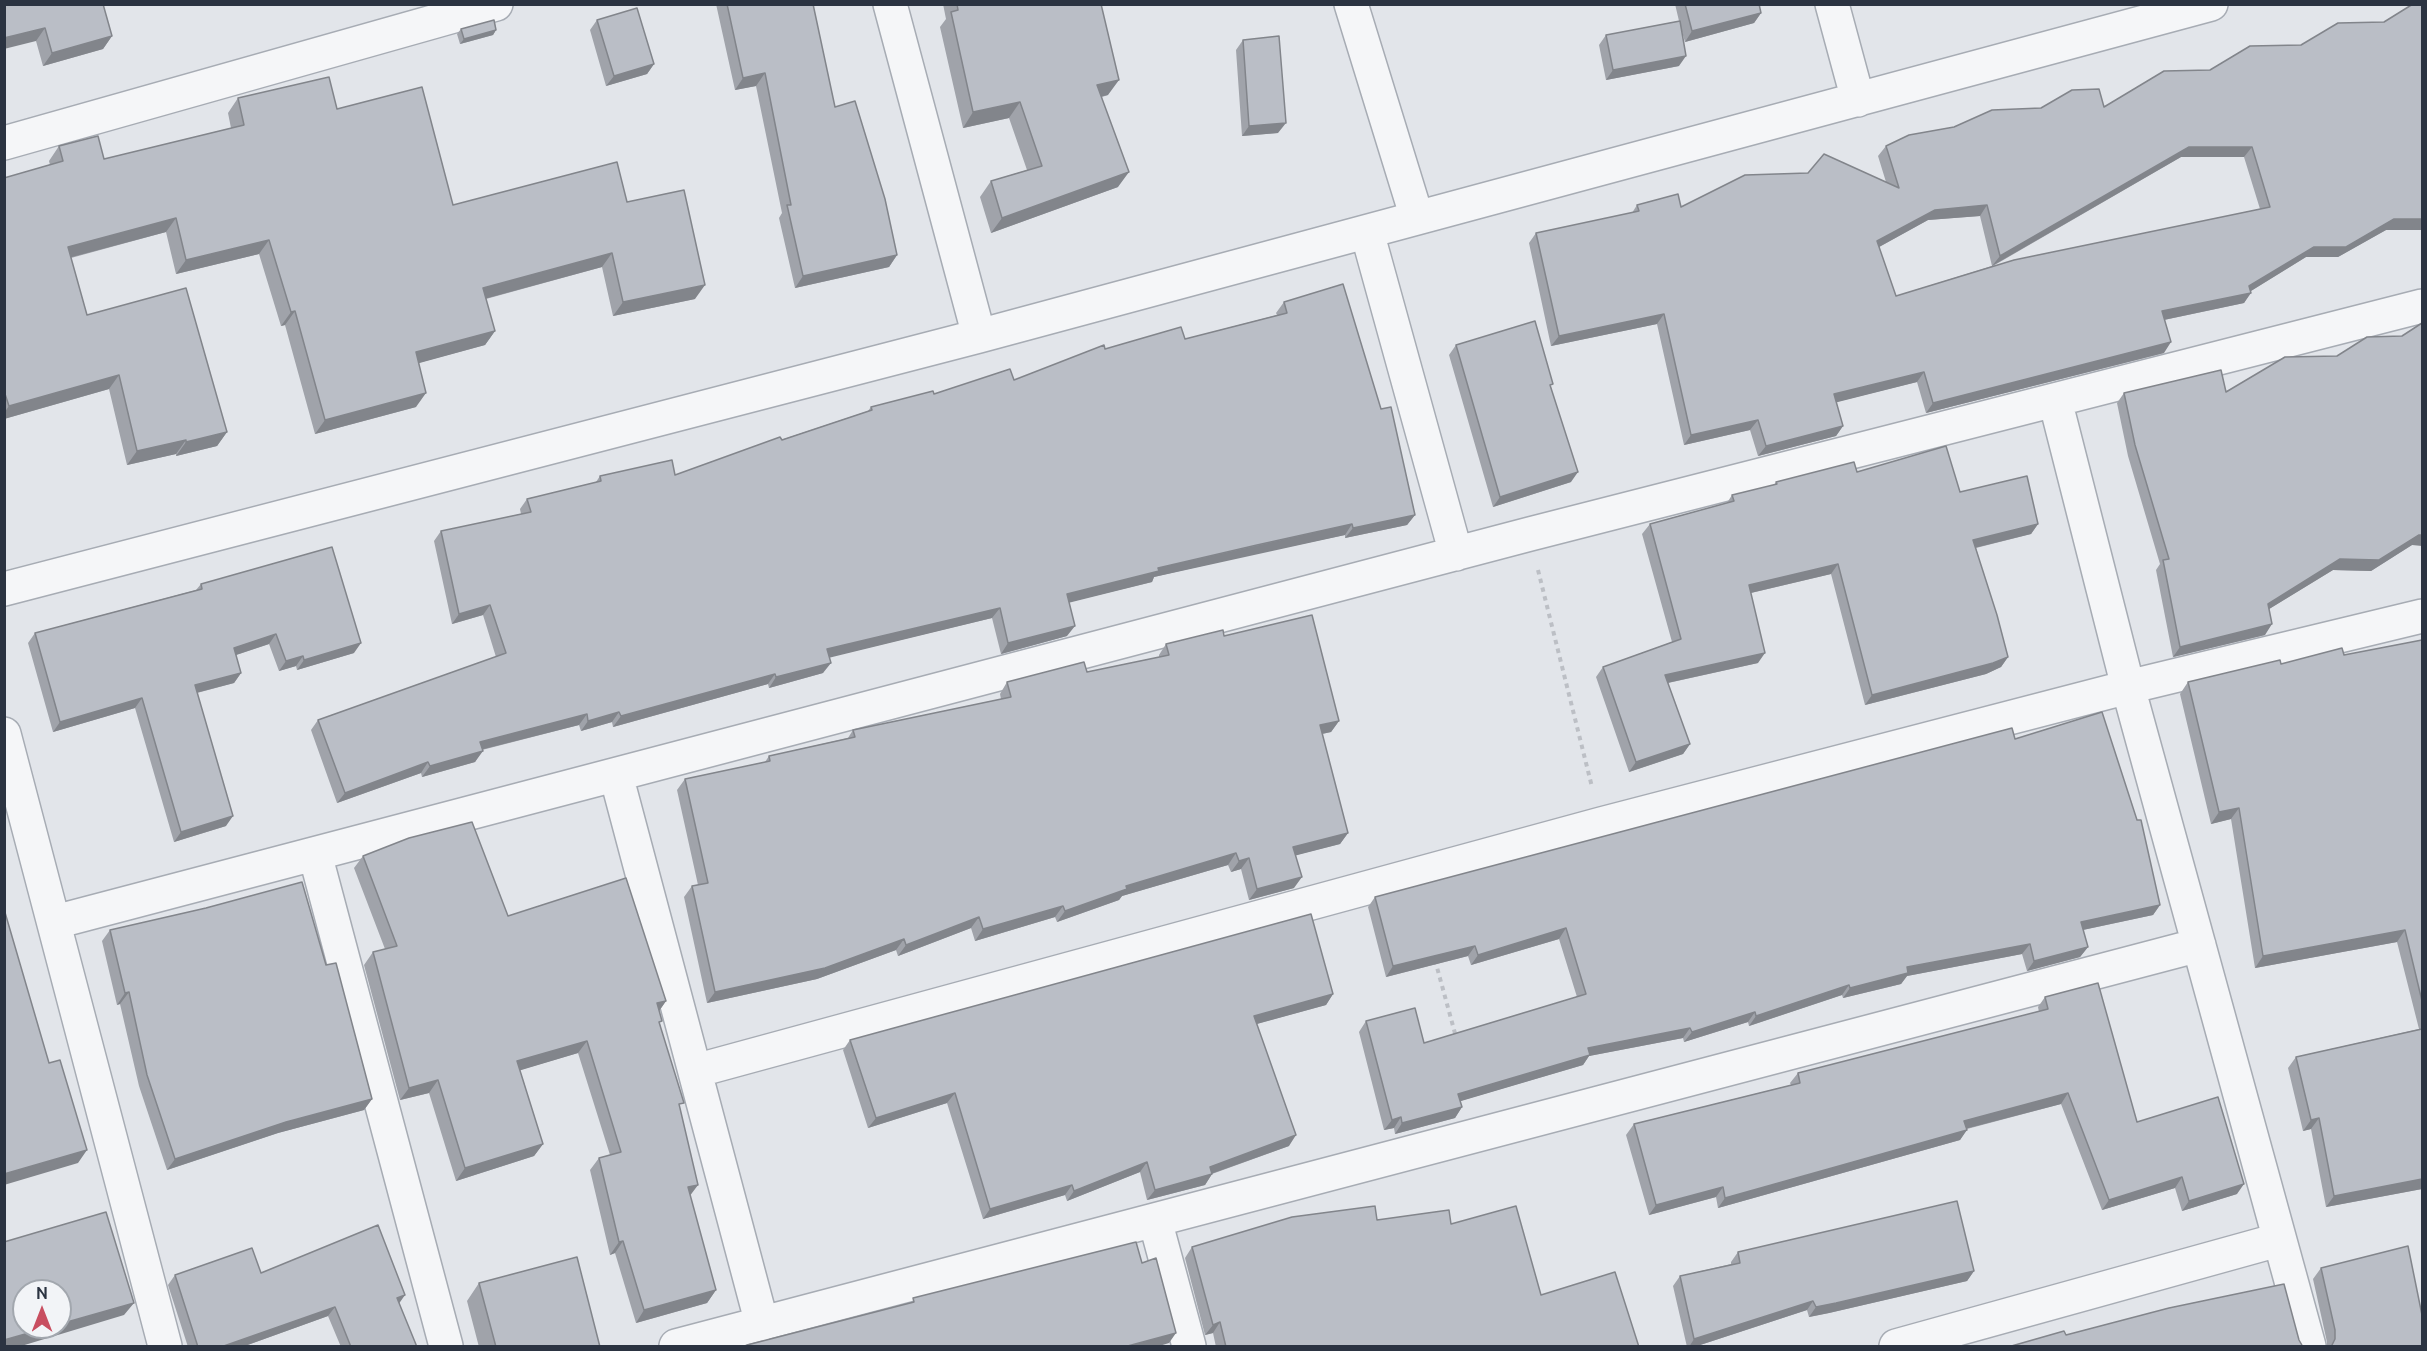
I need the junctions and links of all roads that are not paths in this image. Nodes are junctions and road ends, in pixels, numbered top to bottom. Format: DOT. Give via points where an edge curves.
graph roads {
  1 [pos="496,4"];
  2 [pos="890,4"];
  3 [pos="1351,4"];
  4 [pos="1832,4"];
  5 [pos="2211,4"];
  6 [pos="1858,100"];
  7 [pos="4,143"];
  8 [pos="1417,218"];
  9 [pos="1367,232"];
  10 [pos="2422,306"];
  11 [pos="979,336"];
  12 [pos="2055,400"];
  13 [pos="1456,554"];
  14 [pos="4,589"];
  15 [pos="2422,616"];
  16 [pos="2128,687"];
  17 [pos="4,734"];
  18 [pos="616,775"];
  19 [pos="315,854"];
  20 [pos="55,922"];
  21 [pos="2199,945"];
  22 [pos="695,1071"];
  23 [pos="1155,1220"];
  24 [pos="2278,1240"];
  25 [pos="762,1324"];
  26 [pos="165,1347"];
  27 [pos="446,1347"];
  28 [pos="676,1347"];
  29 [pos="1189,1347"];
  30 [pos="1896,1347"];
  31 [pos="2309,1347"];
  1 -- 7 [label="street"];
  2 -- 11 [label="street"];
  3 -- 8 [label="street"];
  4 -- 6 [label="street"];
  5 -- 6 [label="street"];
  6 -- 8 [label="street"];
  8 -- 9 [label="street"];
  9 -- 11 [label="street"];
  9 -- 13 [label="street"];
  10 -- 12 [label="street"];
  11 -- 14 [label="street"];
  12 -- 13 [label="street"];
  12 -- 16 [label="street"];
  13 -- 18 [label="street"];
  15 -- 16 [label="street"];
  16 -- 21 [label="street"];
  16 -- 22 [label="street" via="1601,824"];
  17 -- 20 [label="street"];
  18 -- 19 [label="street"];
  18 -- 22 [label="street"];
  19 -- 20 [label="street"];
  19 -- 27 [label="street"];
  20 -- 26 [label="street"];
  21 -- 23 [label="street"];
  21 -- 24 [label="street"];
  22 -- 25 [label="street"];
  23 -- 25 [label="street"];
  23 -- 29 [label="street"];
  24 -- 30 [label="street"];
  24 -- 31 [label="street"];
  25 -- 28 [label="street"];
}
